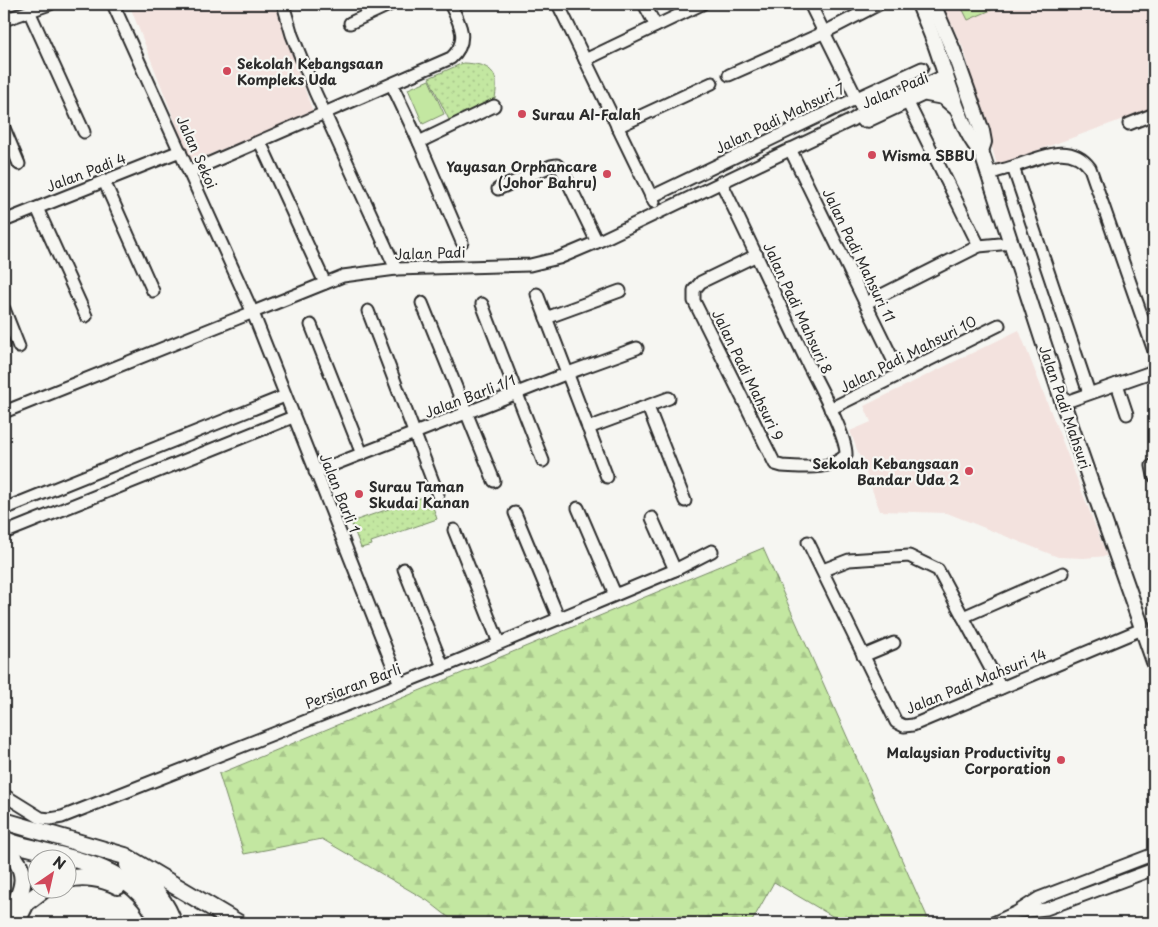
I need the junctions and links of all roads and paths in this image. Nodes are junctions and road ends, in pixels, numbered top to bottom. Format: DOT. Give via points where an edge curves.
graph roads {
  1 [pos="50,4"];
  2 [pos="113,4"];
  3 [pos="283,4"];
  4 [pos="391,4"];
  5 [pos="450,4"];
  6 [pos="558,4"];
  7 [pos="644,4"];
  8 [pos="702,4"];
  9 [pos="810,4"];
  10 [pos="879,4"];
  11 [pos="919,4"];
  12 [pos="933,4"];
  13 [pos="29,11"];
  14 [pos="939,17"];
  15 [pos="4,20"];
  16 [pos="350,23"];
  17 [pos="656,26"];
  18 [pos="823,33"];
  19 [pos="585,60"];
  20 [pos="922,68"];
  21 [pos="729,75"];
  22 [pos="950,78"];
  23 [pos="712,83"];
  24 [pos="392,85"];
  25 [pos="927,94"];
  26 [pos="857,98"];
  27 [pos="494,106"];
  28 [pos="910,108"];
  29 [pos="325,113"];
  30 [pos="961,114"];
  31 [pos="1154,114"];
  32 [pos="866,116"];
  33 [pos="1129,124"];
  34 [pos="617,127"];
  35 [pos="4,128"];
  36 [pos="84,132"];
  37 [pos="260,142"];
  38 [pos="419,142"];
  39 [pos="982,145"];
  40 [pos="790,149"];
  41 [pos="180,151"];
  42 [pos="19,164"];
  43 [pos="1013,167"];
  44 [pos="189,172"];
  45 [pos="988,174"];
  46 [pos="104,181"];
  47 [pos="721,182"];
  48 [pos="498,189"];
  49 [pos="651,197"];
  50 [pos="37,208"];
  51 [pos="658,212"];
  52 [pos="4,221"];
  53 [pos="462,242"];
  54 [pos="598,242"];
  55 [pos="1012,242"];
  56 [pos="979,246"];
  57 [pos="757,255"];
  58 [pos="396,269"];
  59 [pos="324,283"];
  60 [pos="153,291"];
  61 [pos="620,291"];
  62 [pos="537,294"];
  63 [pos="422,303"];
  64 [pos="866,303"];
  65 [pos="482,304"];
  66 [pos="4,309"];
  67 [pos="368,311"];
  68 [pos="253,313"];
  69 [pos="86,316"];
  70 [pos="546,318"];
  71 [pos="999,324"];
  72 [pos="311,325"];
  73 [pos="19,347"];
  74 [pos="637,348"];
  75 [pos="1154,351"];
  76 [pos="1154,370"];
  77 [pos="568,373"];
  78 [pos="900,374"];
  79 [pos="1117,384"];
  80 [pos="1089,393"];
  81 [pos="516,394"];
  82 [pos="285,396"];
  83 [pos="669,398"];
  84 [pos="1063,403"];
  85 [pos="265,404"];
  86 [pos="648,407"];
  87 [pos="830,409"];
  88 [pos="4,412"];
  89 [pos="467,413"];
  90 [pos="1127,414"];
  91 [pos="293,417"];
  92 [pos="273,424"];
  93 [pos="588,428"];
  94 [pos="414,434"];
  95 [pos="847,447"];
  96 [pos="362,454"];
  97 [pos="543,461"];
  98 [pos="315,472"];
  99 [pos="607,476"];
  100 [pos="494,481"];
  101 [pos="438,495"];
  102 [pos="685,501"];
  103 [pos="578,508"];
  104 [pos="4,509"];
  105 [pos="515,513"];
  106 [pos="652,518"];
  107 [pos="454,530"];
  108 [pos="4,532"];
  109 [pos="808,542"];
  110 [pos="712,551"];
  111 [pos="404,569"];
  112 [pos="675,570"];
  113 [pos="823,570"];
  114 [pos="1063,573"];
  115 [pos="615,594"];
  116 [pos="962,616"];
  117 [pos="559,618"];
  118 [pos="1142,628"];
  119 [pos="499,643"];
  120 [pos="894,643"];
  121 [pos="863,656"];
  122 [pos="1154,662"];
  123 [pos="443,667"];
  124 [pos="400,684"];
  125 [pos="1001,688"];
  126 [pos="4,795"];
  127 [pos="4,820"];
  128 [pos="4,839"];
  129 [pos="4,847"];
  130 [pos="113,852"];
  131 [pos="1154,854"];
  132 [pos="1154,869"];
  133 [pos="78,878"];
  134 [pos="30,900"];
  135 [pos="1017,912"];
  136 [pos="5,923"];
  137 [pos="16,923"];
  138 [pos="152,923"];
  139 [pos="158,923"];
  140 [pos="173,923"];
  141 [pos="238,923"];
  142 [pos="993,923"];
  1 -- 13 [label="street"];
  2 -- 41 [label="street, Jalan Sekoi"];
  3 -- 29 [label="street" via="292,35"];
  4 -- 16 [label="street"];
  5 -- 24 [label="street" via="461,31 461,46 451,58"];
  6 -- 19 [label="street"];
  7 -- 17 [label="street"];
  8 -- 17 [label="street"];
  9 -- 18 [label="street"];
  10 -- 18 [label="street"];
  11 -- 22 [label="main road, Jalan Padi Mahsuri"];
  12 -- 14 [label="main road, Jalan Padi Mahsuri"];
  13 -- 15 [label="street"];
  13 -- 36 [label="street"];
  14 -- 22 [label="main road" via="938,24 954,68"];
  14 -- 39 [label="main road, Jalan Padi Mahsuri" via="982,131"];
  17 -- 19 [label="street"];
  18 -- 21 [label="street"];
  18 -- 26 [label="street"];
  19 -- 34 [label="street"];
  20 -- 26 [label="street, Jalan Padi Mahsuri 7"];
  22 -- 25 [label="street, Jalan Padi"];
  22 -- 30 [label="main road, Jalan Padi Mahsuri"];
  22 -- 32 [label="street, Jalan Padi"];
  22 -- 39 [label="main road" via="960,81"];
  23 -- 34 [label="street"];
  24 -- 29 [label="street"];
  24 -- 38 [label="street"];
  25 -- 28 [label="street, Jalan Padi"];
  25 -- 30 [label="main road" via="943,97"];
  26 -- 32 [label="street"];
  26 -- 49 [label="street, Jalan Padi Mahsuri 7"];
  27 -- 38 [label="street"];
  28 -- 32 [label="street, Jalan Padi"];
  28 -- 56 [label="street"];
  29 -- 37 [label="street"];
  29 -- 58 [label="street"];
  30 -- 39 [label="main road, Jalan Padi Mahsuri" via="973,143"];
  31 -- 33 [label="street"];
  32 -- 40 [label="street, Jalan Padi"];
  34 -- 49 [label="street"];
  35 -- 42 [label="street"];
  37 -- 44 [label="street"];
  37 -- 59 [label="street"];
  38 -- 53 [label="street"];
  39 -- 45 [label="main road, Jalan Padi Mahsuri"];
  40 -- 47 [label="street, Jalan Padi"];
  40 -- 64 [label="street, Jalan Padi Mahsuri 11"];
  41 -- 44 [label="street, Jalan Sekoi"];
  41 -- 46 [label="street, Jalan Padi 4"];
  43 -- 45 [label="street"];
  43 -- 75 [label="street" via="1055,153 1073,154 1085,161"];
  43 -- 80 [label="street, Jalan Padi Mahsuri"];
  44 -- 68 [label="street, Jalan Sekoi"];
  45 -- 55 [label="main road, Jalan Padi Mahsuri"];
  46 -- 50 [label="street, Jalan Padi 4"];
  46 -- 60 [label="street"];
  47 -- 51 [label="street, Jalan Padi"];
  47 -- 57 [label="street, Jalan Padi Mahsuri 8"];
  48 -- 54 [label="street" via="557,165"];
  49 -- 51 [label="street"];
  50 -- 52 [label="street, Jalan Padi 4"];
  50 -- 69 [label="street"];
  51 -- 54 [label="street, Jalan Padi"];
  54 -- 58 [label="street, Jalan Padi" via="559,258 530,265"];
  55 -- 56 [label="street"];
  55 -- 84 [label="main road, Jalan Padi Mahsuri"];
  56 -- 64 [label="street"];
  57 -- 87 [label="street, Jalan Padi Mahsuri 8"];
  57 -- 95 [label="street, Jalan Padi Mahsuri 9" via="701,282 694,290 694,301 775,464 826,466 840,461 846,455"];
  58 -- 59 [label="street, Jalan Padi" via="343,276"];
  59 -- 68 [label="street, Jalan Padi"];
  61 -- 70 [label="street"];
  62 -- 70 [label="street"];
  63 -- 89 [label="street"];
  64 -- 78 [label="street, Jalan Padi Mahsuri 11"];
  65 -- 81 [label="street"];
  66 -- 73 [label="street"];
  67 -- 94 [label="street"];
  68 -- 82 [label="street, Jalan Barli 1"];
  68 -- 88 [label="street, Jalan Padi"];
  70 -- 77 [label="street"];
  71 -- 78 [label="street, Jalan Padi Mahsuri 10"];
  72 -- 96 [label="street"];
  74 -- 77 [label="street, Jalan Barli 1/1"];
  76 -- 79 [label="street"];
  77 -- 81 [label="street, Jalan Barli 1/1"];
  77 -- 93 [label="street"];
  78 -- 87 [label="street, Jalan Padi Mahsuri 10"];
  79 -- 80 [label="street"];
  79 -- 90 [label="street"];
  80 -- 84 [label="street"];
  81 -- 89 [label="street, Jalan Barli 1/1"];
  81 -- 97 [label="street"];
  82 -- 85 [label="street"];
  82 -- 91 [label="street, Jalan Barli 1"];
  83 -- 86 [label="street"];
  84 -- 118 [label="main road, Jalan Padi Mahsuri"];
  85 -- 92 [label="street"];
  85 -- 104 [label="street"];
  86 -- 93 [label="street"];
  86 -- 102 [label="street"];
  87 -- 95 [label="street, Jalan Padi Mahsuri 8"];
  89 -- 94 [label="street, Jalan Barli 1/1"];
  89 -- 100 [label="street"];
  91 -- 92 [label="street"];
  91 -- 98 [label="street, Jalan Barli 1"];
  92 -- 108 [label="street"];
  93 -- 99 [label="street"];
  94 -- 96 [label="street, Jalan Barli 1/1"];
  94 -- 101 [label="street"];
  96 -- 98 [label="street, Jalan Barli 1/1"];
  98 -- 124 [label="street, Jalan Barli 1" via="374,629"];
  103 -- 115 [label="street"];
  105 -- 117 [label="street"];
  106 -- 112 [label="street"];
  107 -- 119 [label="street"];
  109 -- 113 [label="street, Jalan Padi Mahsuri 14"];
  110 -- 112 [label="street, Persiaran Barli"];
  111 -- 123 [label="street"];
  112 -- 115 [label="street, Persiaran Barli"];
  113 -- 116 [label="street" via="849,560 910,556 938,570"];
  113 -- 121 [label="street, Jalan Padi Mahsuri 14"];
  114 -- 116 [label="street"];
  115 -- 117 [label="street, Persiaran Barli"];
  116 -- 125 [label="street"];
  117 -- 119 [label="street, Persiaran Barli"];
  118 -- 122 [label="main road, Jalan Padi Mahsuri"];
  118 -- 125 [label="street, Jalan Padi Mahsuri 14"];
  119 -- 123 [label="street, Persiaran Barli"];
  120 -- 121 [label="street"];
  121 -- 125 [label="street, Jalan Padi Mahsuri 14" via="896,722 904,726"];
  123 -- 124 [label="street, Persiaran Barli"];
  124 -- 126 [label="street, Persiaran Barli" via="232,745 208,759 62,816 40,818"];
  127 -- 130 [label="highway"];
  128 -- 139 [label="highway" via="96,866 120,877 137,891"];
  129 -- 136 [label="highway" via="15,858 24,881"];
  130 -- 140 [label="highway" via="150,886"];
  130 -- 141 [label="highway" via="142,865"];
  131 -- 135 [label="street" via="1039,898"];
  132 -- 135 [label="street" via="1046,910"];
  133 -- 138 [label="highway" via="115,884 136,899"];
  134 -- 137 [label="highway"];
  135 -- 142 [label="street"];
}
